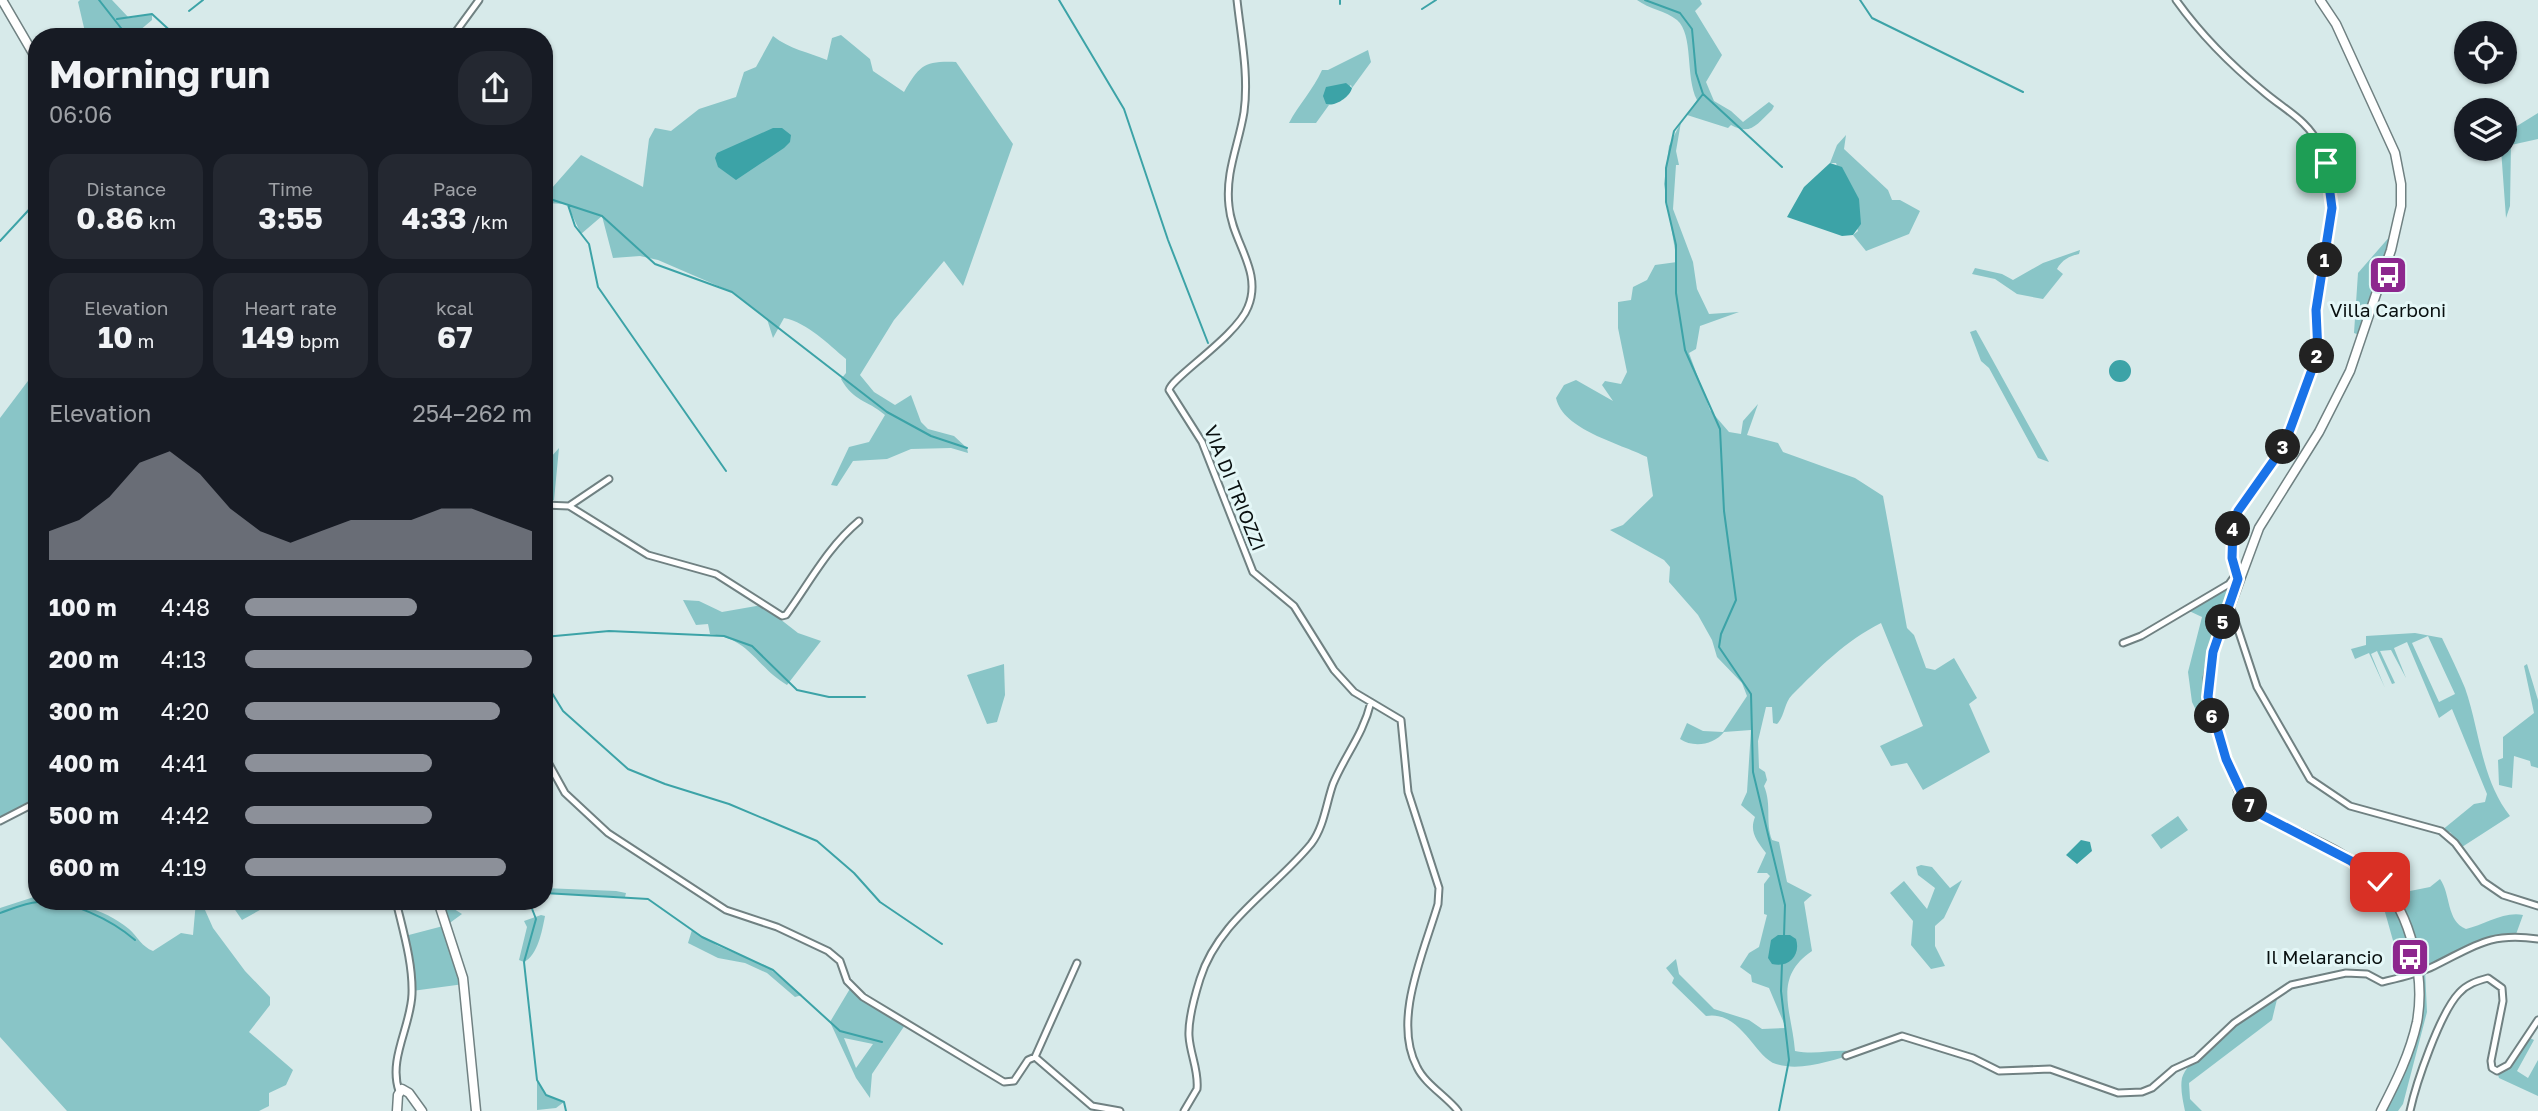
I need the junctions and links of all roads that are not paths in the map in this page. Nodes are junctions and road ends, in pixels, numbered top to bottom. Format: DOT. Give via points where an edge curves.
graph roads {
  1 [pos="2,0"];
  2 [pos="480,0"];
  3 [pos="1237,0"];
  4 [pos="2176,0"];
  5 [pos="2320,0"];
  6 [pos="459,28"];
  7 [pos="28,44"];
  8 [pos="609,479"];
  9 [pos="553,505"];
  10 [pos="569,506"];
  11 [pos="859,522"];
  12 [pos="2237,576"];
  13 [pos="2230,605"];
  14 [pos="2123,643"];
  15 [pos="1371,702"];
  16 [pos="553,771"];
  17 [pos="28,807"];
  18 [pos="0,821"];
  19 [pos="2538,906"];
  20 [pos="398,910"];
  21 [pos="441,910"];
  22 [pos="2538,939"];
  23 [pos="1077,963"];
  24 [pos="2416,972"];
  25 [pos="2538,1020"];
  26 [pos="1846,1056"];
  27 [pos="1035,1057"];
  28 [pos="399,1091"];
  29 [pos="397,1111"];
  30 [pos="422,1111"];
  31 [pos="476,1111"];
  32 [pos="1120,1111"];
  33 [pos="1184,1111"];
  34 [pos="1458,1111"];
  35 [pos="2381,1111"];
  36 [pos="2410,1111"];
  1 -- 7 [label="main road"];
  2 -- 6 [label="street"];
  3 -- 15 [label="street, VIA DI TRIOZZI" via="1245,95 1230,167 1229,208 1254,283 1248,309 1237,328 1172,382 1169,390 1202,442 1253,572 1287,599 1334,670 1354,692"];
  4 -- 12 [label="street" via="2217,51 2312,132 2326,163 2332,208 2316,310 2316,363 2277,458 2238,511 2232,558"];
  5 -- 12 [label="main road" via="2336,24 2395,153 2401,184 2399,222 2337,400 2274,498"];
  8 -- 10 [label="street"];
  9 -- 10 [label="street"];
  10 -- 11 [label="street" via="648,555 716,574 782,616 804,591 826,553"];
  12 -- 13 [label="main road"];
  12 -- 14 [label="street"];
  13 -- 19 [label="street" via="2257,687 2309,779 2350,806 2441,831 2484,882 2502,895"];
  13 -- 24 [label="main road" via="2213,652 2208,697 2238,789 2260,814 2351,861 2380,882 2403,916"];
  15 -- 33 [label="street" via="1362,733 1334,783 1313,841 1247,906 1211,950 1189,1035 1197,1089"];
  15 -- 34 [label="street, VIA DI TRIOZZI" via="1401,720 1408,792 1439,888 1407,1013 1407,1039 1418,1070"];
  16 -- 27 [label="street" via="565,793 608,833 726,910 828,951 840,961 851,987 1004,1082 1014,1081"];
  17 -- 18 [label="street"];
  20 -- 28 [label="street" via="412,993 396,1072"];
  21 -- 31 [label="main road" via="463,978"];
  22 -- 24 [label="street" via="2508,937 2480,942"];
  23 -- 27 [label="street"];
  24 -- 26 [label="street" via="2382,982 2367,974 2336,973 2291,985 2234,1023 2196,1059 2142,1092 2118,1093 2050,1069 1999,1072 1973,1058 1902,1036"];
  24 -- 35 [label="main road" via="2417,1020 2409,1051"];
  25 -- 36 [label="street" via="2508,1066 2497,1071 2491,1061 2502,988 2488,978 2468,986 2448,1011"];
  27 -- 32 [label="street" via="1091,1106"];
  28 -- 29 [label="main road"];
  28 -- 30 [label="main road" via="410,1093"];
}
